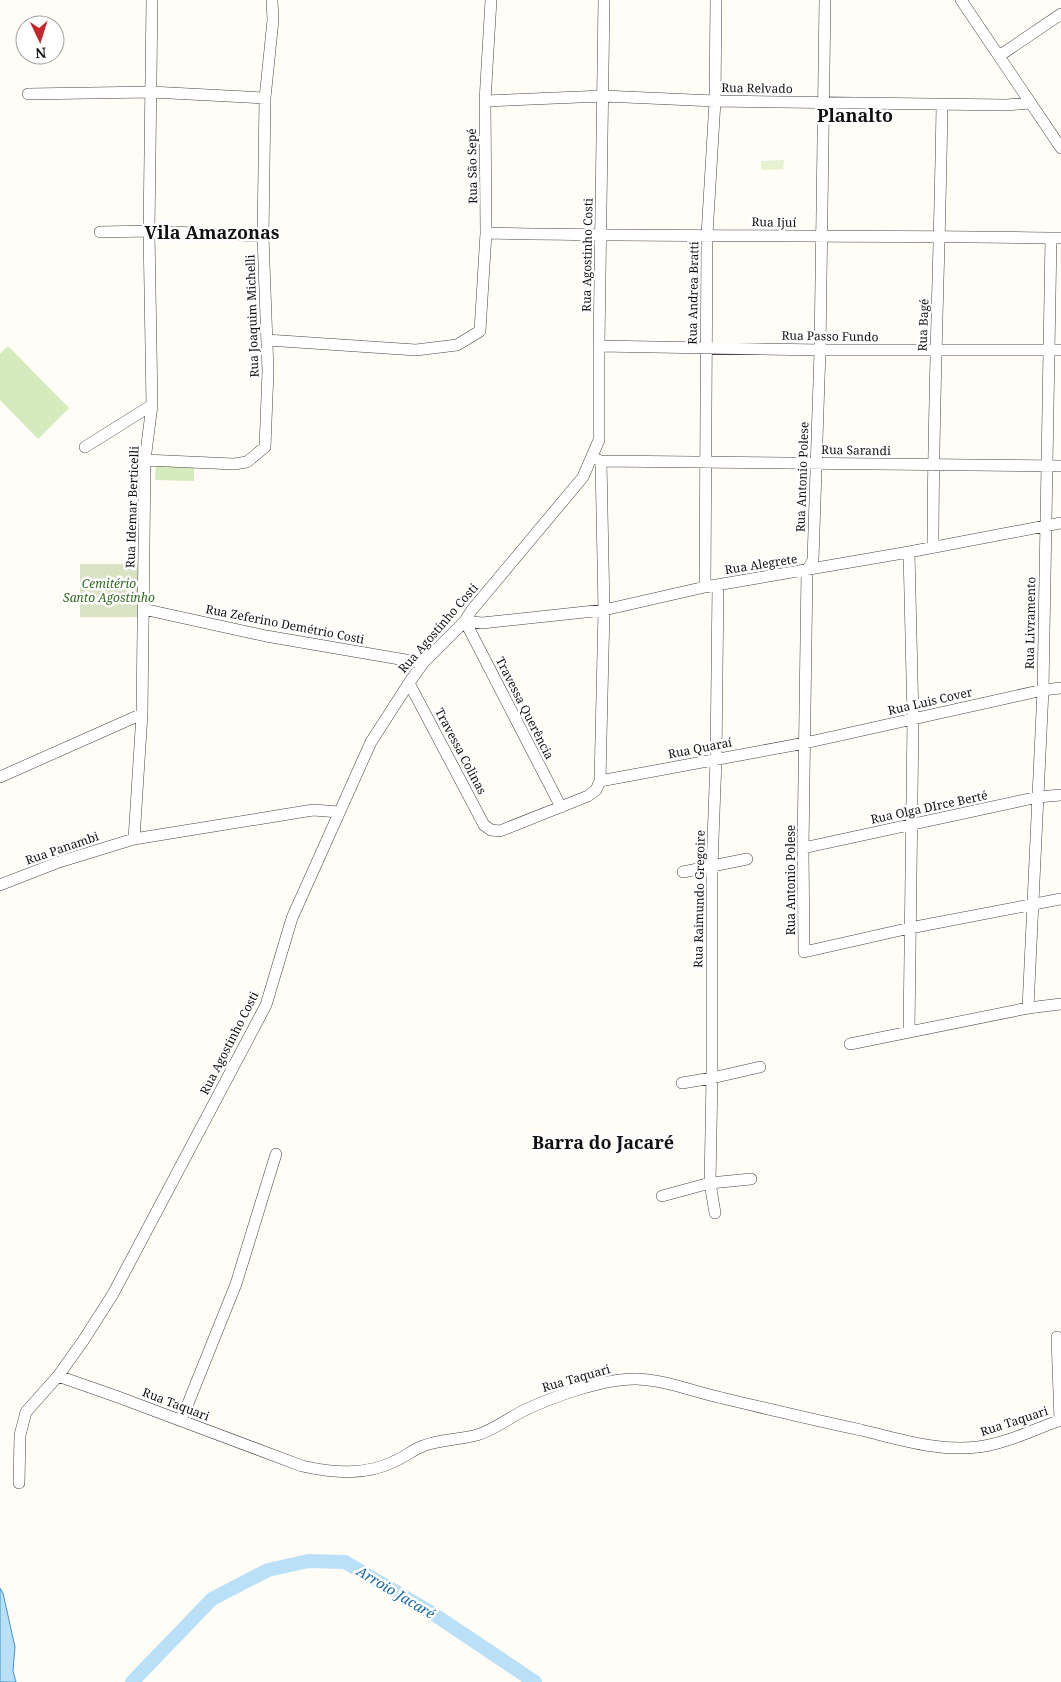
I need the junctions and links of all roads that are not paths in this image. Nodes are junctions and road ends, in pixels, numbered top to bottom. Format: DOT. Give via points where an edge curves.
graph roads {
  1 [pos="152,0"];
  2 [pos="272,0"];
  3 [pos="491,0"];
  4 [pos="604,0"];
  5 [pos="716,0"];
  6 [pos="825,0"];
  7 [pos="961,0"];
  8 [pos="1061,14"];
  9 [pos="999,56"];
  10 [pos="151,92"];
  11 [pos="28,94"];
  12 [pos="603,96"];
  13 [pos="265,98"];
  14 [pos="485,101"];
  15 [pos="715,101"];
  16 [pos="823,102"];
  17 [pos="1030,103"];
  18 [pos="942,104"];
  19 [pos="1061,148"];
  20 [pos="149,231"];
  21 [pos="100,232"];
  22 [pos="486,233"];
  23 [pos="707,235"];
  24 [pos="263,236"];
  25 [pos="601,236"];
  26 [pos="821,236"];
  27 [pos="940,237"];
  28 [pos="1056,238"];
  29 [pos="267,340"];
  30 [pos="599,346"];
  31 [pos="706,348"];
  32 [pos="820,350"];
  33 [pos="935,350"];
  34 [pos="1048,350"];
  35 [pos="1061,350"];
  36 [pos="152,405"];
  37 [pos="85,447"];
  38 [pos="596,459"];
  39 [pos="146,460"];
  40 [pos="706,462"];
  41 [pos="816,463"];
  42 [pos="933,465"];
  43 [pos="1046,466"];
  44 [pos="1061,466"];
  45 [pos="1061,523"];
  46 [pos="1046,526"];
  47 [pos="933,547"];
  48 [pos="909,552"];
  49 [pos="807,570"];
  50 [pos="718,585"];
  51 [pos="705,587"];
  52 [pos="143,609"];
  53 [pos="604,610"];
  54 [pos="465,621"];
  55 [pos="423,663"];
  56 [pos="409,683"];
  57 [pos="1061,688"];
  58 [pos="1043,690"];
  59 [pos="142,714"];
  60 [pos="913,719"];
  61 [pos="805,743"];
  62 [pos="716,758"];
  63 [pos="0,777"];
  64 [pos="600,781"];
  65 [pos="1061,795"];
  66 [pos="1038,797"];
  67 [pos="561,807"];
  68 [pos="339,812"];
  69 [pos="912,825"];
  70 [pos="134,839"];
  71 [pos="803,848"];
  72 [pos="747,859"];
  73 [pos="712,866"];
  74 [pos="683,872"];
  75 [pos="0,885"];
  76 [pos="1061,899"];
  77 [pos="1033,903"];
  78 [pos="910,928"];
  79 [pos="1061,1004"];
  80 [pos="1028,1008"];
  81 [pos="909,1032"];
  82 [pos="850,1044"];
  83 [pos="760,1067"];
  84 [pos="712,1078"];
  85 [pos="682,1083"];
  86 [pos="276,1154"];
  87 [pos="751,1179"];
  88 [pos="710,1183"];
  89 [pos="662,1196"];
  90 [pos="715,1213"];
  91 [pos="1057,1337"];
  92 [pos="58,1376"];
  93 [pos="181,1421"];
  94 [pos="1060,1421"];
  95 [pos="19,1483"];
  1 -- 10 [label="street, Rua Idemar Berticelli"];
  2 -- 13 [label="street, Rua Joaquim Michelli"];
  3 -- 14 [label="street, Rua São Sepé"];
  4 -- 12 [label="street, Rua Agostinho Costi"];
  5 -- 15 [label="street, Rua Andrea Bratti"];
  6 -- 16 [label="street, Rua Antonio Polese"];
  7 -- 9 [label="street"];
  8 -- 9 [label="street"];
  9 -- 17 [label="street"];
  10 -- 11 [label="street"];
  10 -- 13 [label="street"];
  10 -- 20 [label="street, Rua Idemar Berticelli"];
  12 -- 14 [label="street, Rua Relvado"];
  12 -- 15 [label="street, Rua Relvado"];
  12 -- 25 [label="street, Rua Agostinho Costi"];
  13 -- 24 [label="street, Rua Joaquim Michelli"];
  14 -- 22 [label="street, Rua São Sepé"];
  15 -- 16 [label="street, Rua Relvado"];
  15 -- 23 [label="street, Rua Andrea Bratti"];
  16 -- 18 [label="street, Rua Relvado"];
  16 -- 26 [label="street, Rua Antonio Polese"];
  17 -- 18 [label="street, Rua Relvado"];
  17 -- 19 [label="street"];
  18 -- 27 [label="street, Rua Bagé"];
  20 -- 21 [label="street"];
  20 -- 24 [label="street"];
  20 -- 36 [label="street, Rua Idemar Berticelli"];
  22 -- 25 [label="street, Rua Ijuí"];
  22 -- 29 [label="street, Rua São Sepé" via="480,331 458,345 416,350"];
  23 -- 25 [label="street, Rua Ijuí"];
  23 -- 26 [label="street, Rua Ijuí"];
  23 -- 31 [label="street, Rua Andrea Bratti"];
  24 -- 29 [label="street, Rua Joaquim Michelli"];
  25 -- 30 [label="street, Rua Agostinho Costi"];
  26 -- 27 [label="street, Rua Ijuí"];
  26 -- 32 [label="street, Rua Antonio Polese"];
  27 -- 28 [label="street, Rua Ijuí"];
  27 -- 33 [label="street, Rua Bagé"];
  28 -- 34 [label="street, Rua Livramento"];
  29 -- 39 [label="street, Rua Joaquim Michelli" via="265,447 247,462 234,464"];
  30 -- 31 [label="street, Rua Passo Fundo"];
  30 -- 38 [label="street, Rua Agostinho Costi"];
  31 -- 32 [label="street, Rua Passo Fundo"];
  31 -- 40 [label="street, Rua Andrea Bratti"];
  32 -- 33 [label="street, Rua Passo Fundo"];
  32 -- 41 [label="street, Rua Antonio Polese"];
  33 -- 34 [label="street, Rua Passo Fundo"];
  33 -- 42 [label="street, Rua Bagé"];
  34 -- 35 [label="street, Rua Passo Fundo"];
  34 -- 43 [label="street, Rua Livramento"];
  36 -- 37 [label="street"];
  36 -- 39 [label="street, Rua Idemar Berticelli"];
  38 -- 40 [label="street, Rua Sarandi"];
  38 -- 53 [label="street"];
  38 -- 54 [label="street, Rua Agostinho Costi"];
  39 -- 52 [label="street, Rua Idemar Berticelli"];
  40 -- 41 [label="street, Rua Sarandi"];
  40 -- 51 [label="street, Rua Andrea Bratti"];
  41 -- 42 [label="street, Rua Sarandi"];
  41 -- 49 [label="street, Rua Antonio Polese" via="813,560"];
  42 -- 43 [label="street, Rua Sarandi"];
  42 -- 47 [label="street, Rua Bagé"];
  43 -- 44 [label="street, Rua Sarandi"];
  43 -- 46 [label="street, Rua Livramento"];
  45 -- 46 [label="street, Rua Alegrete"];
  46 -- 47 [label="street, Rua Alegrete"];
  46 -- 58 [label="street, Rua Livramento"];
  47 -- 48 [label="street, Rua Alegrete"];
  48 -- 49 [label="street, Rua Alegrete"];
  48 -- 60 [label="street"];
  49 -- 50 [label="street, Rua Alegrete"];
  49 -- 61 [label="street, Rua Antonio Polese"];
  50 -- 51 [label="street, Rua Alegrete"];
  50 -- 62 [label="street, Rua Raimundo Gregoire"];
  51 -- 53 [label="street, Rua Alegrete"];
  52 -- 55 [label="street, Rua Zeferino Demétrio Costi" via="266,636"];
  52 -- 59 [label="street, Rua Idemar Berticelli"];
  53 -- 54 [label="street, Rua Alegrete" via="482,623"];
  53 -- 64 [label="street"];
  54 -- 55 [label="street, Rua Agostinho Costi"];
  54 -- 67 [label="street, Travessa Querência"];
  55 -- 56 [label="street, Rua Agostinho Costi"];
  56 -- 67 [label="street, Travessa Colinas" via="484,825 500,831"];
  56 -- 68 [label="street, Rua Agostinho Costi" via="372,742"];
  57 -- 58 [label="street, Rua Luis Cover"];
  58 -- 60 [label="street, Rua Luis Cover"];
  58 -- 66 [label="street, Rua Livramento"];
  59 -- 63 [label="street"];
  59 -- 70 [label="street, Rua Idemar Berticelli"];
  60 -- 61 [label="street, Rua Luis Cover"];
  60 -- 69 [label="street"];
  61 -- 62 [label="street, Rua Quaraí"];
  61 -- 71 [label="street, Rua Antonio Polese"];
  62 -- 64 [label="street, Rua Quaraí"];
  62 -- 73 [label="street, Rua Raimundo Gregoire"];
  64 -- 67 [label="street" via="588,796"];
  65 -- 66 [label="street, Rua Olga DIrce Berté"];
  66 -- 69 [label="street, Rua Olga DIrce Berté"];
  66 -- 77 [label="street, Rua Livramento"];
  68 -- 70 [label="street, Rua Panambi" via="313,810"];
  68 -- 92 [label="street, Rua Agostinho Costi" via="292,918 266,1005 113,1294"];
  69 -- 71 [label="street, Rua Olga DIrce Berté"];
  69 -- 78 [label="street"];
  70 -- 75 [label="street, Rua Panambi" via="59,862"];
  71 -- 78 [label="street, Rua Antonio Polese" via="804,952"];
  72 -- 73 [label="street"];
  73 -- 74 [label="street"];
  73 -- 84 [label="street, Rua Raimundo Gregoire"];
  76 -- 77 [label="street"];
  77 -- 78 [label="street"];
  77 -- 80 [label="street, Rua Livramento"];
  78 -- 81 [label="street"];
  79 -- 80 [label="street"];
  80 -- 81 [label="street"];
  81 -- 82 [label="street"];
  83 -- 84 [label="street"];
  84 -- 85 [label="street"];
  84 -- 88 [label="street, Rua Raimundo Gregoire"];
  86 -- 93 [label="street" via="236,1284"];
  87 -- 88 [label="street"];
  88 -- 89 [label="street"];
  88 -- 90 [label="street, Rua Raimundo Gregoire"];
  91 -- 94 [label="street"];
  92 -- 93 [label="street, Rua Taquari"];
  92 -- 95 [label="street, Rua Agostinho Costi" via="26,1412 20,1435"];
  93 -- 94 [label="street, Rua Taquari" via="302,1466 341,1472 380,1468 411,1450 433,1442 476,1435 494,1428 551,1398 615,1381 636,1379 658,1381 935,1447 978,1447"];
}
